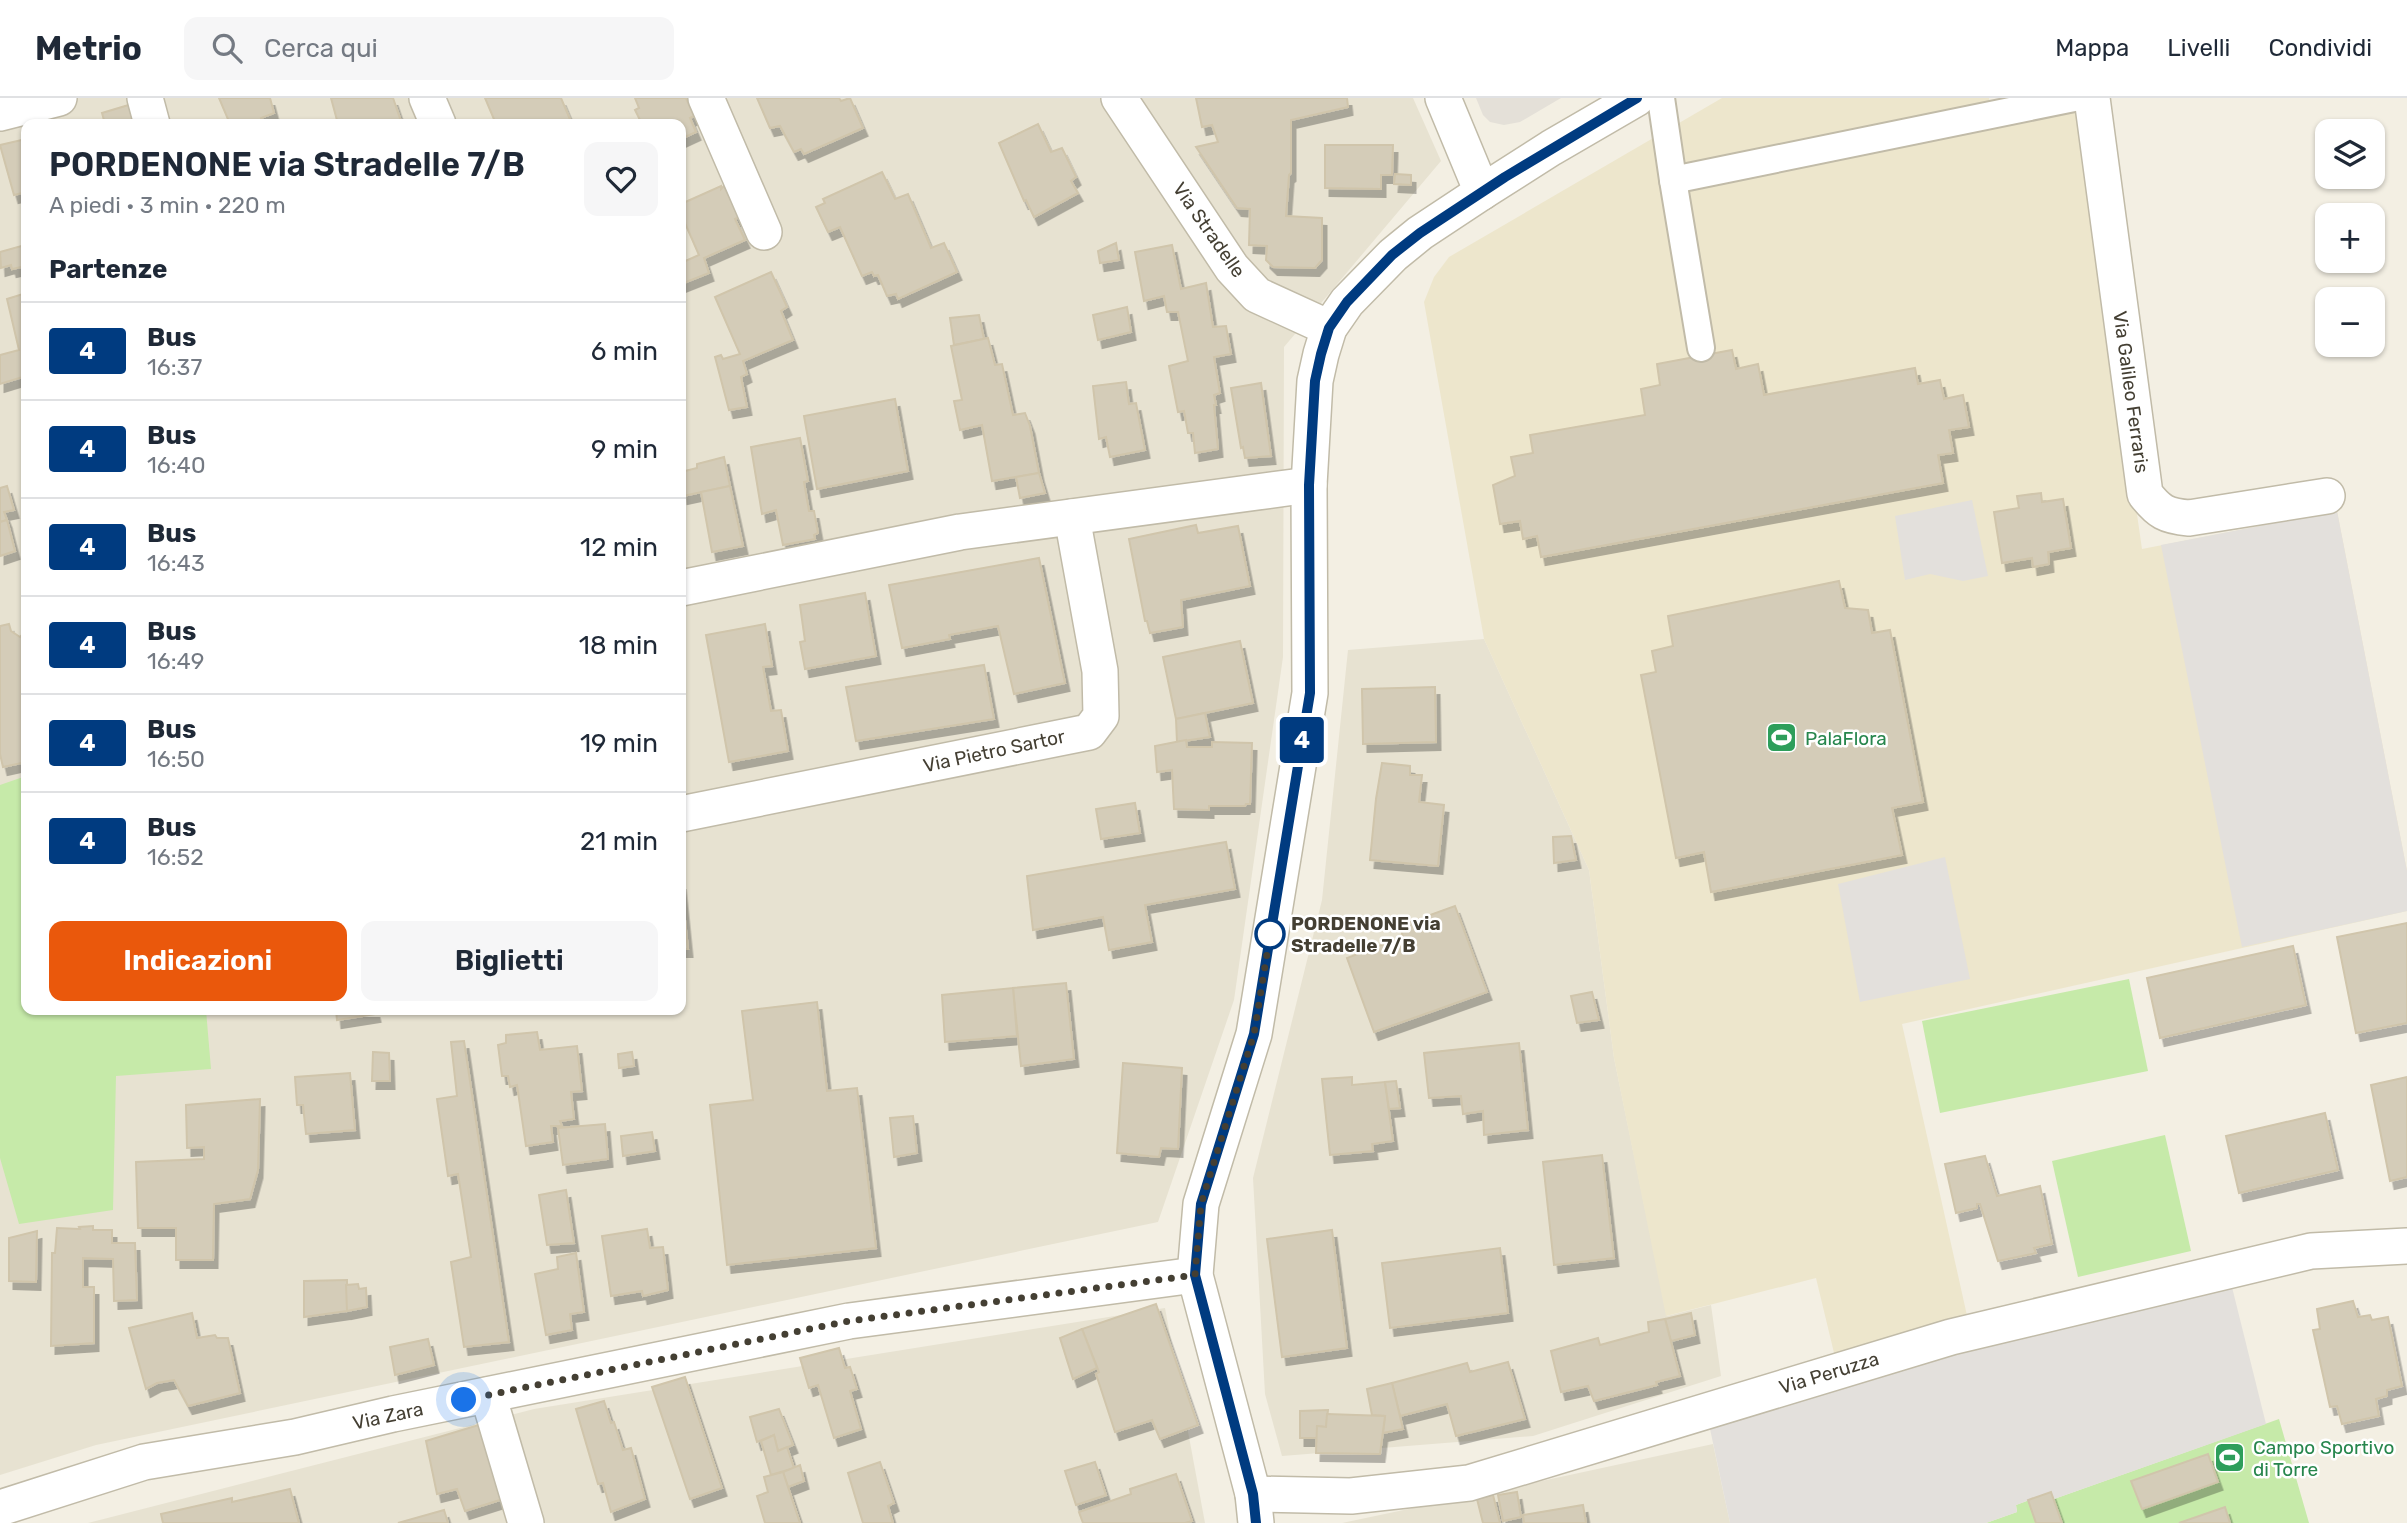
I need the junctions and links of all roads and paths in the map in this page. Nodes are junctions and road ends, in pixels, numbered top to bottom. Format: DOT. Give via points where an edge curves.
graph roads {
  1 [pos="58,98"];
  2 [pos="145,98"];
  3 [pos="427,98"];
  4 [pos="706,98"];
  5 [pos="1119,98"];
  6 [pos="1443,98"];
  7 [pos="1637,98"];
  8 [pos="1661,98"];
  9 [pos="2074,98"];
  10 [pos="2092,98"];
  11 [pos="0,113"];
  12 [pos="151,119"];
  13 [pos="436,119"];
  14 [pos="1673,180"];
  15 [pos="1482,192"];
  16 [pos="764,232"];
  17 [pos="1329,328"];
  18 [pos="1701,348"];
  19 [pos="1309,485"];
  20 [pos="2327,496"];
  21 [pos="1072,517"];
  22 [pos="686,587"];
  23 [pos="686,810"];
  24 [pos="2407,1247"];
  25 [pos="1195,1275"];
  26 [pos="488,1395"];
  27 [pos="0,1508"];
  28 [pos="1255,1508"];
  29 [pos="526,1523"];
  1 -- 11 [label="street"];
  2 -- 12 [label="street"];
  3 -- 13 [label="street"];
  4 -- 16 [label="street"];
  5 -- 17 [label="street, Via Stradelle" via="1232,268 1257,295"];
  6 -- 15 [label="street"];
  7 -- 15 [label="street"];
  8 -- 14 [label="street"];
  9 -- 14 [label="street"];
  10 -- 20 [label="street, Via Galileo Ferraris" via="2145,494 2156,508 2172,517 2189,518"];
  14 -- 18 [label="street"];
  15 -- 17 [label="street" via="1392,255"];
  17 -- 19 [label="street" via="1315,381"];
  19 -- 21 [label="street"];
  19 -- 25 [label="street" via="1310,693 1254,1034 1201,1204"];
  21 -- 22 [label="street" via="960,532"];
  21 -- 23 [label="street, Via Pietro Sartor" via="1100,671 1101,716 1089,732"];
  24 -- 28 [label="street, Via Peruzza" via="2311,1251 1951,1337 1469,1483"];
  25 -- 26 [label="street, Via Zara" via="849,1321"];
  25 -- 28 [label="street"];
  26 -- 27 [label="street, Via Zara" via="295,1437 144,1462"];
  26 -- 29 [label="street"];
}
